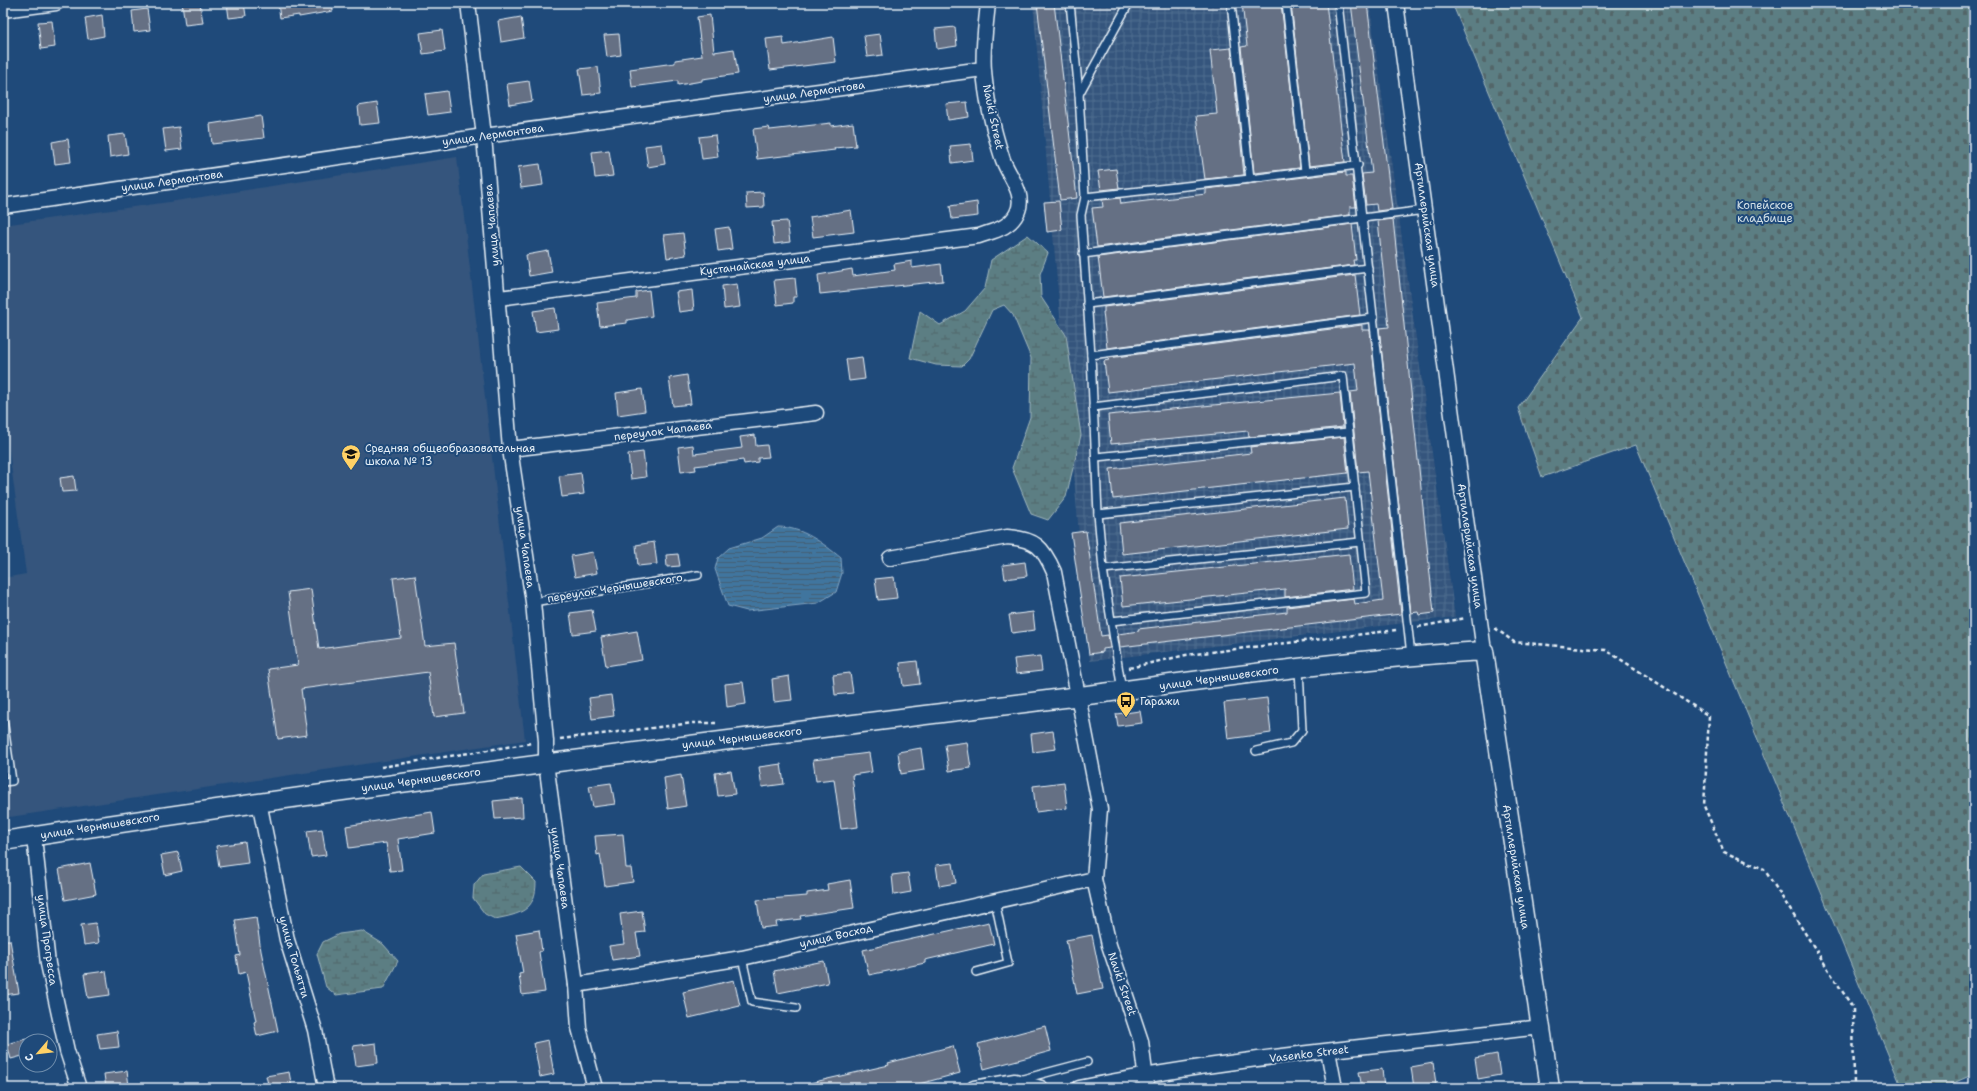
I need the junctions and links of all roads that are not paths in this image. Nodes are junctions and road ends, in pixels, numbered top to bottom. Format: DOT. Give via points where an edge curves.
graph roads {
  1 [pos="56,3"];
  2 [pos="468,3"];
  3 [pos="988,3"];
  4 [pos="1070,3"];
  5 [pos="1129,3"];
  6 [pos="1231,3"];
  7 [pos="1286,3"];
  8 [pos="1338,3"];
  9 [pos="1396,3"];
  10 [pos="3,10"];
  11 [pos="983,69"];
  12 [pos="1080,94"];
  13 [pos="484,136"];
  14 [pos="1358,165"];
  15 [pos="1305,171"];
  16 [pos="1250,179"];
  17 [pos="1084,197"];
  18 [pos="3,206"];
  19 [pos="1425,210"];
  20 [pos="1363,218"];
  21 [pos="1009,224"];
  22 [pos="1084,254"];
  23 [pos="1368,268"];
  24 [pos="499,298"];
  25 [pos="1087,304"];
  26 [pos="1374,318"];
  27 [pos="1091,355"];
  28 [pos="1093,407"];
  29 [pos="816,413"];
  30 [pos="1348,432"];
  31 [pos="510,449"];
  32 [pos="1096,457"];
  33 [pos="1355,487"];
  34 [pos="1098,514"];
  35 [pos="1360,542"];
  36 [pos="890,558"];
  37 [pos="1103,569"];
  38 [pos="698,575"];
  39 [pos="533,602"];
  40 [pos="1111,621"];
  41 [pos="1484,651"];
  42 [pos="1411,655"];
  43 [pos="1299,666"];
  44 [pos="1122,691"];
  45 [pos="1078,696"];
  46 [pos="3,719"];
  47 [pos="1256,750"];
  48 [pos="546,763"];
  49 [pos="3,782"];
  50 [pos="259,802"];
  51 [pos="34,837"];
  52 [pos="3,842"];
  53 [pos="1094,879"];
  54 [pos="995,901"];
  55 [pos="742,958"];
  56 [pos="976,972"];
  57 [pos="576,985"];
  58 [pos="796,1008"];
  59 [pos="1541,1027"];
  60 [pos="1328,1051"];
  61 [pos="1087,1062"];
  62 [pos="1015,1081"];
  63 [pos="1146,1081"];
  64 [pos="79,1088"];
  65 [pos="326,1088"];
  66 [pos="596,1088"];
  67 [pos="974,1088"];
  68 [pos="1041,1088"];
  69 [pos="1079,1088"];
  70 [pos="1335,1088"];
  71 [pos="1550,1088"];
  1 -- 10 [label="street"];
  2 -- 13 [label="street, улица Чапаева"];
  3 -- 11 [label="street, Nauki Street"];
  4 -- 12 [label="lane"];
  5 -- 12 [label="lane"];
  6 -- 16 [label="lane"];
  7 -- 15 [label="lane"];
  8 -- 14 [label="lane"];
  9 -- 19 [label="street, Артиллерийская улица"];
  11 -- 13 [label="street, улица Лермонтова"];
  11 -- 21 [label="street, Nauki Street" via="1002,159 1018,191 1020,202 1018,213"];
  12 -- 17 [label="lane"];
  13 -- 18 [label="street, улица Лермонтова"];
  13 -- 24 [label="street, улица Чапаева"];
  14 -- 15 [label="lane"];
  14 -- 20 [label="lane"];
  15 -- 16 [label="lane"];
  16 -- 17 [label="lane"];
  17 -- 22 [label="lane" via="1080,215"];
  19 -- 20 [label="lane"];
  19 -- 41 [label="street, Артиллерийская улица"];
  20 -- 22 [label="lane"];
  20 -- 23 [label="lane"];
  21 -- 24 [label="street, Кустанайская улица" via="979,236"];
  22 -- 25 [label="lane"];
  23 -- 25 [label="lane"];
  23 -- 26 [label="lane"];
  24 -- 31 [label="street, улица Чапаева"];
  25 -- 27 [label="lane"];
  26 -- 27 [label="lane"];
  26 -- 42 [label="lane"];
  27 -- 28 [label="lane"];
  28 -- 30 [label="lane" via="1343,376"];
  28 -- 32 [label="lane"];
  29 -- 31 [label="street, переулок Чапаева"];
  30 -- 32 [label="lane"];
  30 -- 33 [label="lane"];
  31 -- 39 [label="street, улица Чапаева"];
  32 -- 34 [label="lane"];
  33 -- 34 [label="lane"];
  33 -- 35 [label="lane"];
  34 -- 37 [label="lane"];
  35 -- 37 [label="lane"];
  35 -- 40 [label="lane" via="1366,593"];
  36 -- 45 [label="street, Nauki Street" via="1007,537 1025,538 1039,546 1054,572"];
  37 -- 40 [label="lane"];
  38 -- 39 [label="lane, переулок Чернышевского"];
  39 -- 48 [label="street, улица Чапаева"];
  40 -- 44 [label="lane"];
  41 -- 42 [label="street, улица Чернышевского"];
  41 -- 59 [label="street, Артиллерийская улица"];
  42 -- 43 [label="street, улица Чернышевского"];
  43 -- 44 [label="street, улица Чернышевского"];
  43 -- 47 [label="lane" via="1302,730 1291,743"];
  44 -- 45 [label="street, улица Чернышевского"];
  45 -- 48 [label="street, улица Чернышевского"];
  45 -- 53 [label="street, Nauki Street" via="1100,809"];
  46 -- 49 [label="lane" via="12,781"];
  48 -- 50 [label="street, улица Чернышевского"];
  48 -- 57 [label="street, улица Чапаева"];
  50 -- 51 [label="street, улица Чернышевского"];
  50 -- 65 [label="street, улица Тольятти" via="287,940 315,1030"];
  51 -- 52 [label="street, улица Чернышевского"];
  51 -- 64 [label="street, улица Прогресса" via="48,964 67,1051"];
  53 -- 54 [label="street, улица Восход"];
  53 -- 63 [label="street, Nauki Street" via="1109,945 1142,1041"];
  54 -- 55 [label="street, улица Восход"];
  54 -- 56 [label="lane" via="1008,963"];
  55 -- 57 [label="street, улица Восход"];
  55 -- 58 [label="lane" via="752,1002"];
  57 -- 66 [label="street, улица Чапаева" via="579,1028"];
  59 -- 60 [label="street, Vasenko Street"];
  59 -- 71 [label="street, Артиллерийская улица"];
  60 -- 63 [label="street, Vasenko Street"];
  60 -- 70 [label="street"];
  61 -- 62 [label="lane"];
  62 -- 67 [label="street"];
  62 -- 68 [label="street"];
  63 -- 69 [label="street, Vasenko Street"];
}
